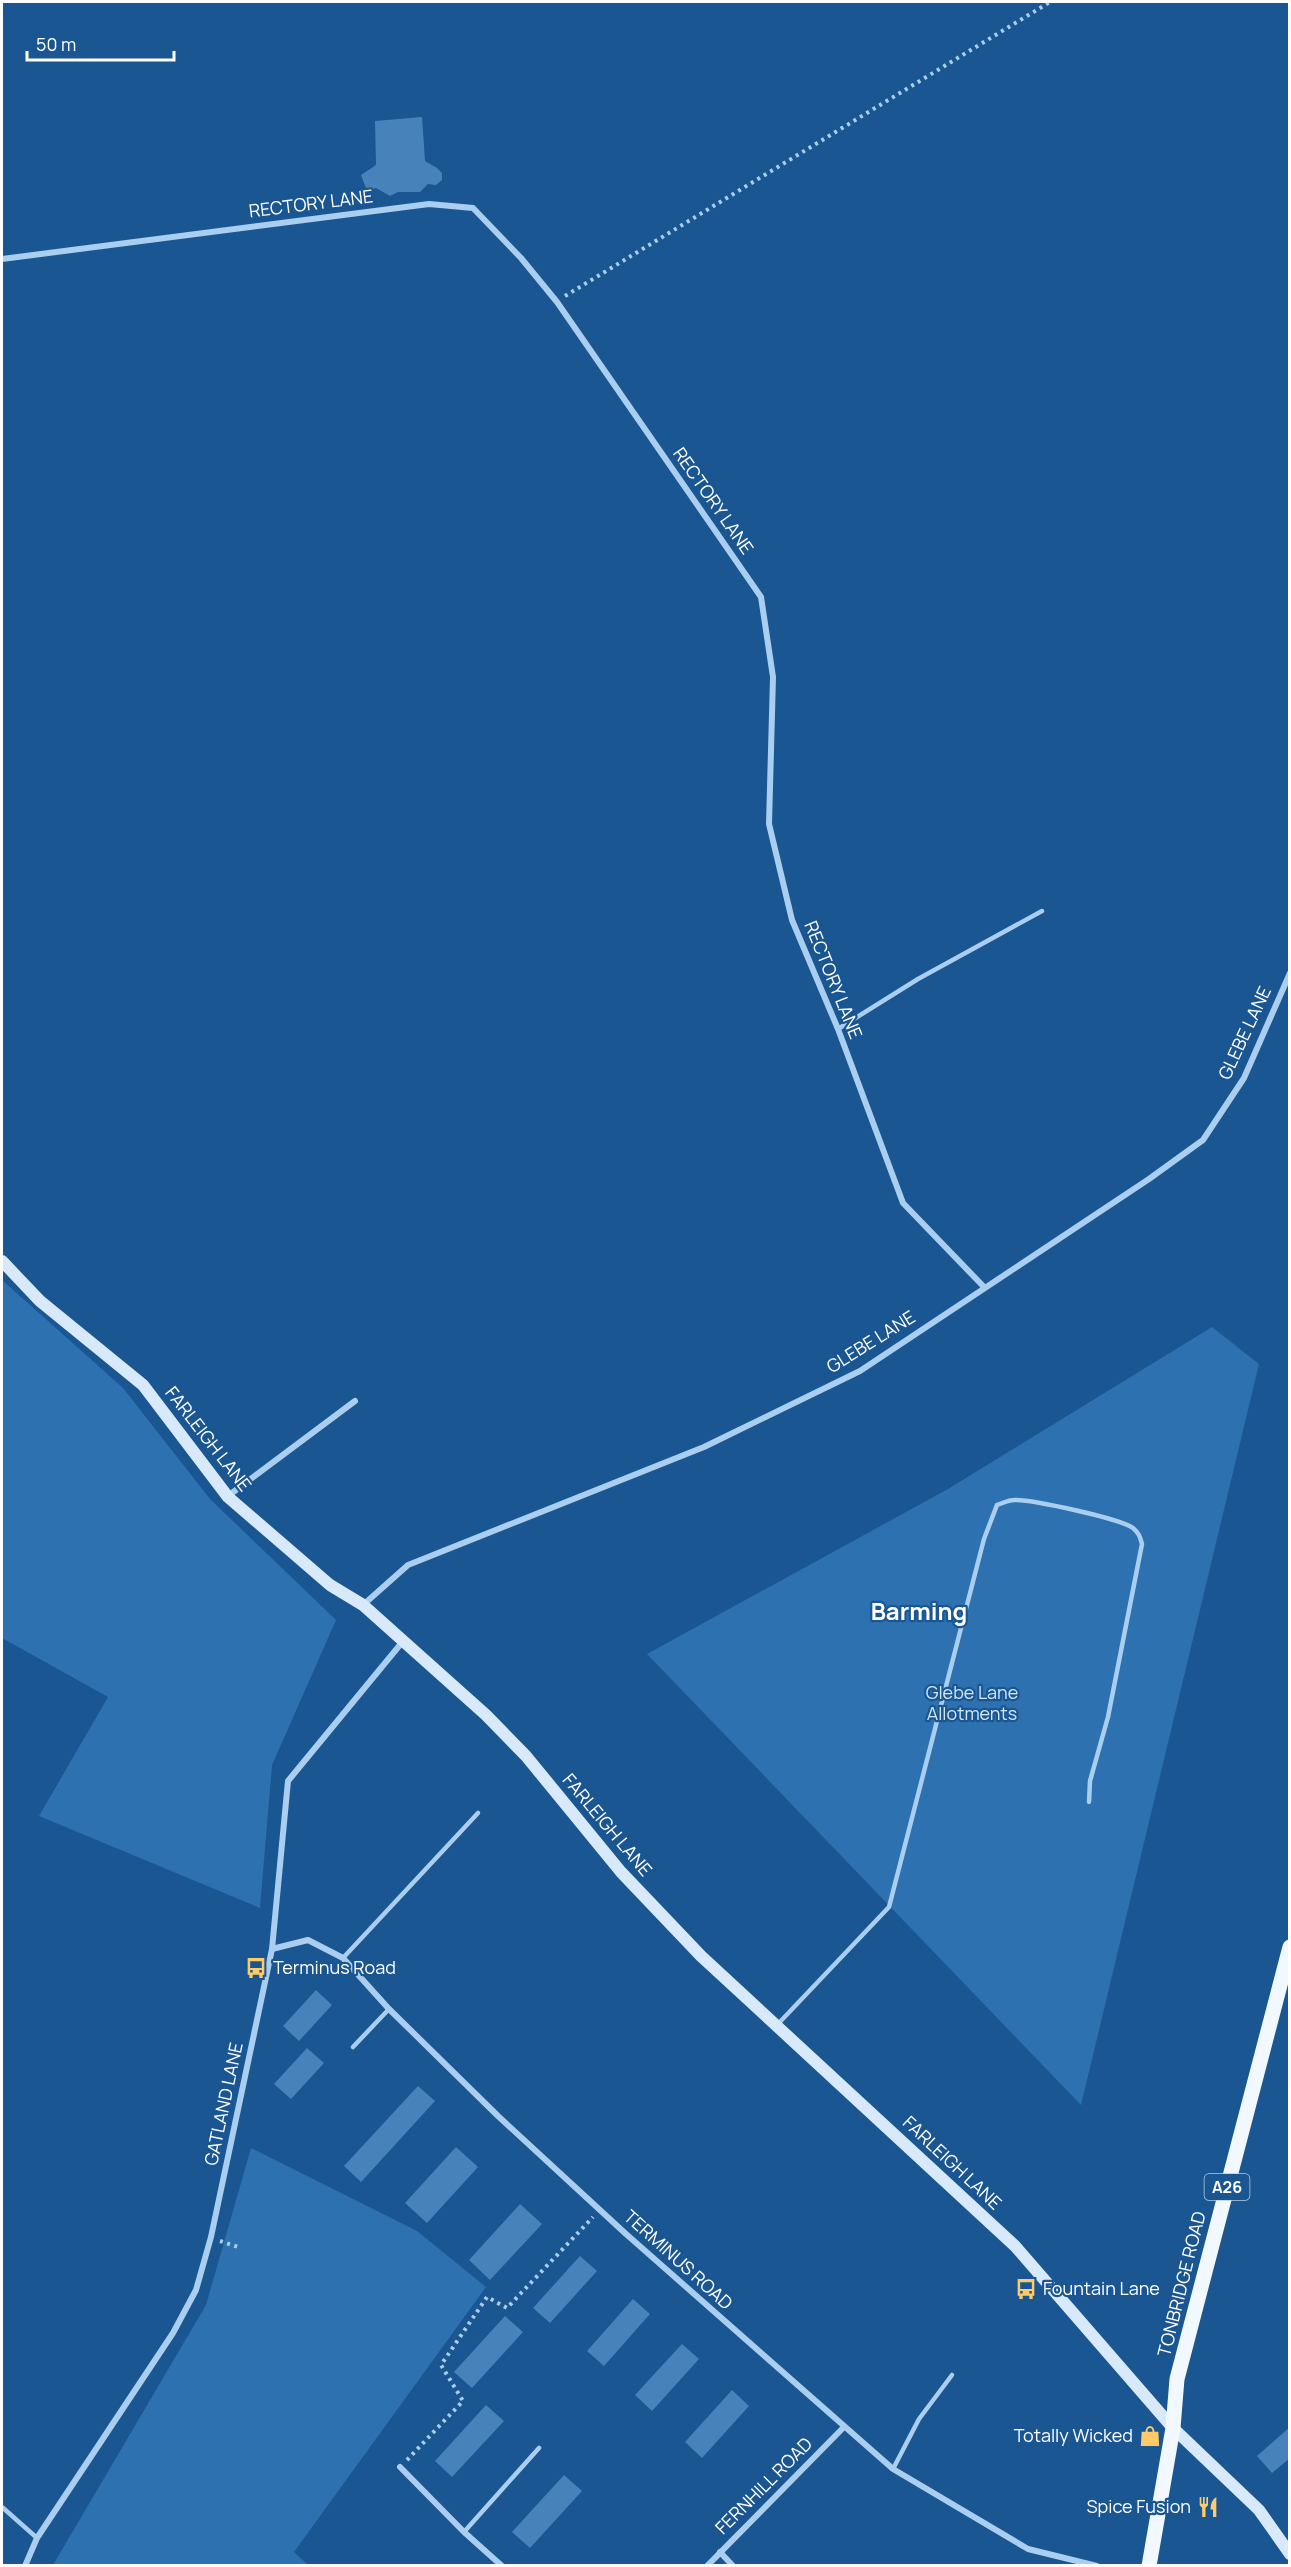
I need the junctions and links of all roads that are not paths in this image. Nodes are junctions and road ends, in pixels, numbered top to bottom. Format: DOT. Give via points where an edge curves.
graph roads {
  1 [pos="2,259"];
  2 [pos="1042,911"];
  3 [pos="1290,973"];
  4 [pos="838,1029"];
  5 [pos="2,1261"];
  6 [pos="984,1287"];
  7 [pos="355,1401"];
  8 [pos="228,1497"];
  9 [pos="363,1605"];
  10 [pos="404,1640"];
  11 [pos="1089,1802"];
  12 [pos="478,1813"];
  13 [pos="1290,1947"];
  14 [pos="272,1949"];
  15 [pos="343,1958"];
  16 [pos="1283,1995"];
  17 [pos="388,2009"];
  18 [pos="775,2027"];
  19 [pos="352,2047"];
  20 [pos="952,2375"];
  21 [pos="843,2427"];
  22 [pos="1173,2428"];
  23 [pos="539,2448"];
  24 [pos="400,2467"];
  25 [pos="893,2469"];
  26 [pos="2,2507"];
  27 [pos="464,2532"];
  28 [pos="36,2538"];
  29 [pos="720,2552"];
  30 [pos="1290,2554"];
  31 [pos="25,2565"];
  32 [pos="502,2565"];
  33 [pos="707,2565"];
  34 [pos="733,2565"];
  35 [pos="1097,2565"];
  36 [pos="1149,2565"];
  1 -- 4 [label="street, RECTORY LANE" via="429,204 473,208 557,302 761,597 773,677 770,824 792,920"];
  2 -- 4 [label="lane" via="918,979"];
  3 -- 6 [label="street, GLEBE LANE" via="1244,1078 1203,1140"];
  4 -- 6 [label="street, RECTORY LANE" via="903,1203"];
  5 -- 8 [label="street, FARLEIGH LANE" via="40,1301 143,1385"];
  6 -- 9 [label="street, GLEBE LANE" via="860,1371 704,1447 408,1565"];
  7 -- 8 [label="street"];
  8 -- 9 [label="street, FARLEIGH LANE" via="330,1585"];
  9 -- 10 [label="street, FARLEIGH LANE"];
  10 -- 14 [label="street, GATLAND LANE" via="288,1781"];
  10 -- 18 [label="street, FARLEIGH LANE" via="526,1756 621,1872 700,1956"];
  11 -- 18 [label="lane" via="1090,1781 1108,1717 1142,1544 1139,1534 1118,1522 1038,1503 1005,1502 997,1505 984,1539 890,1907"];
  12 -- 15 [label="lane"];
  13 -- 16 [label="main road, TONBRIDGE ROAD / A26"];
  14 -- 15 [label="street, TERMINUS ROAD" via="308,1941"];
  14 -- 28 [label="street, GATLAND LANE" via="211,2237 196,2290 173,2333"];
  15 -- 17 [label="street, TERMINUS ROAD"];
  16 -- 22 [label="main road, TONBRIDGE ROAD / A26" via="1178,2379"];
  17 -- 19 [label="lane"];
  17 -- 21 [label="street, TERMINUS ROAD" via="599,2210"];
  18 -- 22 [label="street, FARLEIGH LANE" via="1015,2246"];
  20 -- 25 [label="lane" via="919,2419"];
  21 -- 25 [label="street, TERMINUS ROAD"];
  21 -- 29 [label="street, FERNHILL ROAD"];
  22 -- 30 [label="street" via="1259,2510"];
  22 -- 36 [label="main road, TONBRIDGE ROAD / A26"];
  23 -- 27 [label="lane"];
  24 -- 27 [label="street"];
  25 -- 35 [label="street, TERMINUS ROAD" via="1028,2549"];
  26 -- 28 [label="lane"];
  27 -- 32 [label="street"];
  28 -- 31 [label="street, GATLAND LANE"];
  29 -- 33 [label="street, FERNHILL ROAD"];
  29 -- 34 [label="street"];
}
